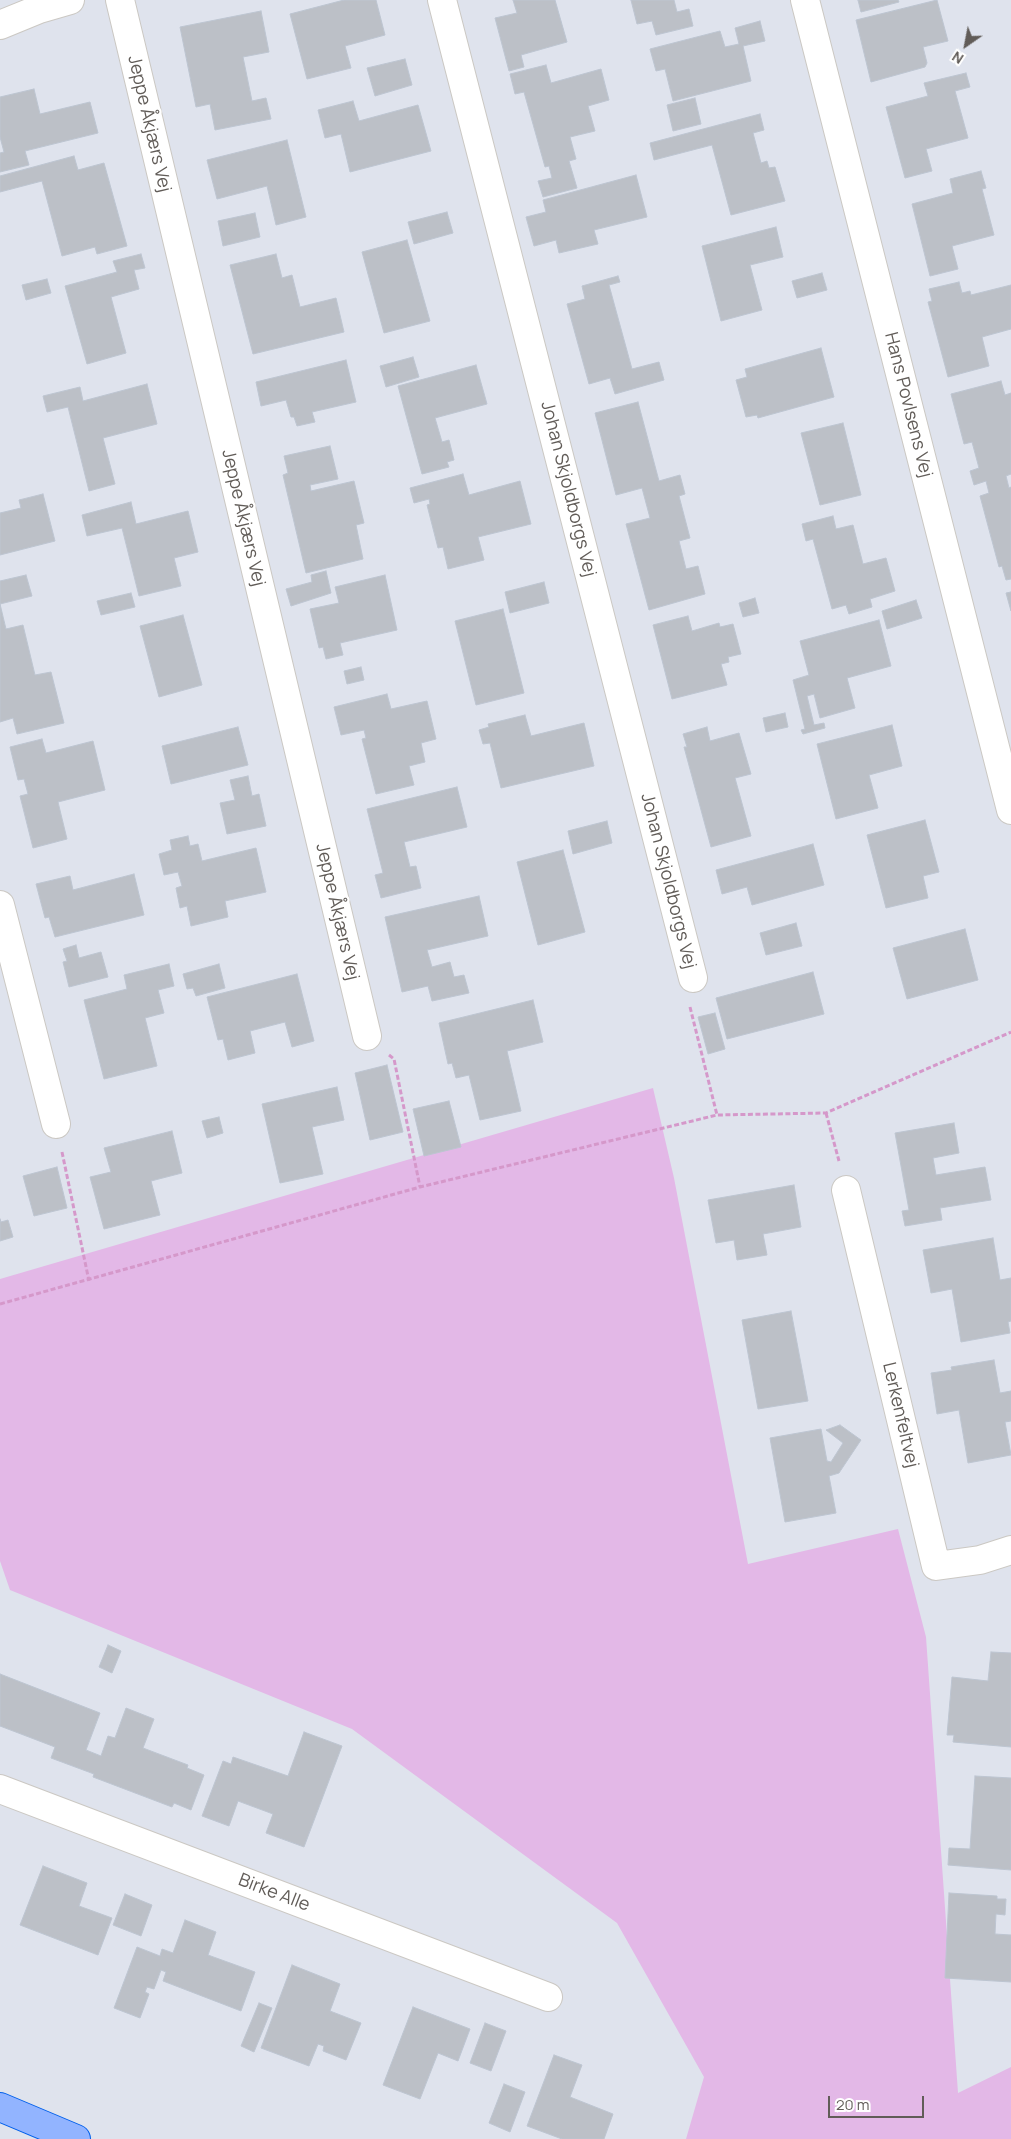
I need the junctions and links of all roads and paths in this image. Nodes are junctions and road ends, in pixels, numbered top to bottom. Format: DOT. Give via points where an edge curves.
graph roads {
  1 [pos="70,0"];
  2 [pos="120,0"];
  3 [pos="442,0"];
  4 [pos="805,0"];
  5 [pos="0,25"];
  6 [pos="1011,810"];
  7 [pos="0,905"];
  8 [pos="693,978"];
  9 [pos="1011,1032"];
  10 [pos="366,1036"];
  11 [pos="826,1113"];
  12 [pos="717,1115"];
  13 [pos="56,1124"];
  14 [pos="420,1187"];
  15 [pos="846,1190"];
  16 [pos="89,1281"];
  17 [pos="0,1304"];
  18 [pos="1011,1550"];
  19 [pos="0,1788"];
  20 [pos="548,1997"];
  21 [pos="0,2107"];
  22 [pos="76,2139"];
  1 -- 5 [label="street"];
  2 -- 10 [label="street, Jeppe Åkjærs Vej"];
  3 -- 8 [label="street, Johan Skjoldborgs Vej"];
  4 -- 6 [label="street, Hans Povlsens Vej"];
  7 -- 13 [label="street"];
  8 -- 12 [label="path" via="686,993"];
  9 -- 11 [label="path"];
  10 -- 14 [label="path" via="394,1059"];
  11 -- 12 [label="path"];
  11 -- 15 [label="path"];
  12 -- 14 [label="path"];
  13 -- 16 [label="path"];
  14 -- 16 [label="path"];
  15 -- 18 [label="street, Lerkenfeltvej" via="936,1566 980,1560"];
  16 -- 17 [label="path"];
  19 -- 20 [label="street, Birke Alle"];
  21 -- 22 [label="highway"];
}
